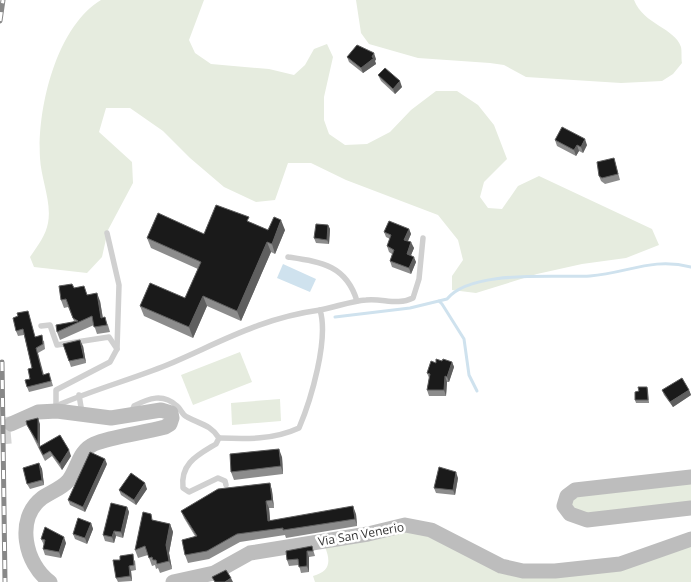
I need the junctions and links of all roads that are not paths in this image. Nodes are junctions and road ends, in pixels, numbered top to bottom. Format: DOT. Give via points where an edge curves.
graph roads {
  1 [pos="107,233"];
  2 [pos="422,238"];
  3 [pos="288,257"];
  4 [pos="357,302"];
  5 [pos="320,310"];
  6 [pos="41,326"];
  7 [pos="117,349"];
  8 [pos="79,395"];
  9 [pos="56,408"];
  10 [pos="83,414"];
  11 [pos="130,415"];
  12 [pos="15,426"];
  13 [pos="219,438"];
  14 [pos="691,477"];
  15 [pos="226,486"];
  16 [pos="691,508"];
  17 [pos="691,539"];
  18 [pos="50,582"];
  19 [pos="173,582"];
  1 -- 7 [label="lane" via="119,285"];
  2 -- 4 [label="lane" via="420,278 412,298 405,302"];
  3 -- 4 [label="lane" via="324,262 335,269 353,286"];
  4 -- 5 [label="lane"];
  5 -- 8 [label="lane" via="268,320 165,365"];
  5 -- 13 [label="lane" via="323,329 316,381 299,428 263,438"];
  6 -- 7 [label="lane" via="50,325 57,345 109,337"];
  7 -- 9 [label="lane" via="110,362 56,390"];
  8 -- 9 [label="lane"];
  8 -- 10 [label="lane"];
  9 -- 10 [label="street"];
  9 -- 12 [label="street" via="38,412"];
  10 -- 11 [label="street" via="111,418"];
  11 -- 13 [label="lane" via="134,406 149,398 167,398 179,407 185,417 214,430"];
  11 -- 18 [label="street" via="161,410 171,413 172,418 165,427 88,448 67,481 42,498 28,516 25,533 31,556 43,577"];
  13 -- 15 [label="lane" via="216,444 185,466 183,488 189,492 218,478 225,481"];
  14 -- 16 [label="street" via="575,490 567,496 564,506 576,518 587,520"];
  17 -- 19 [label="street, Via San Venerio" via="620,564 523,571 501,566 431,530 405,525 250,553 214,573"];
}
